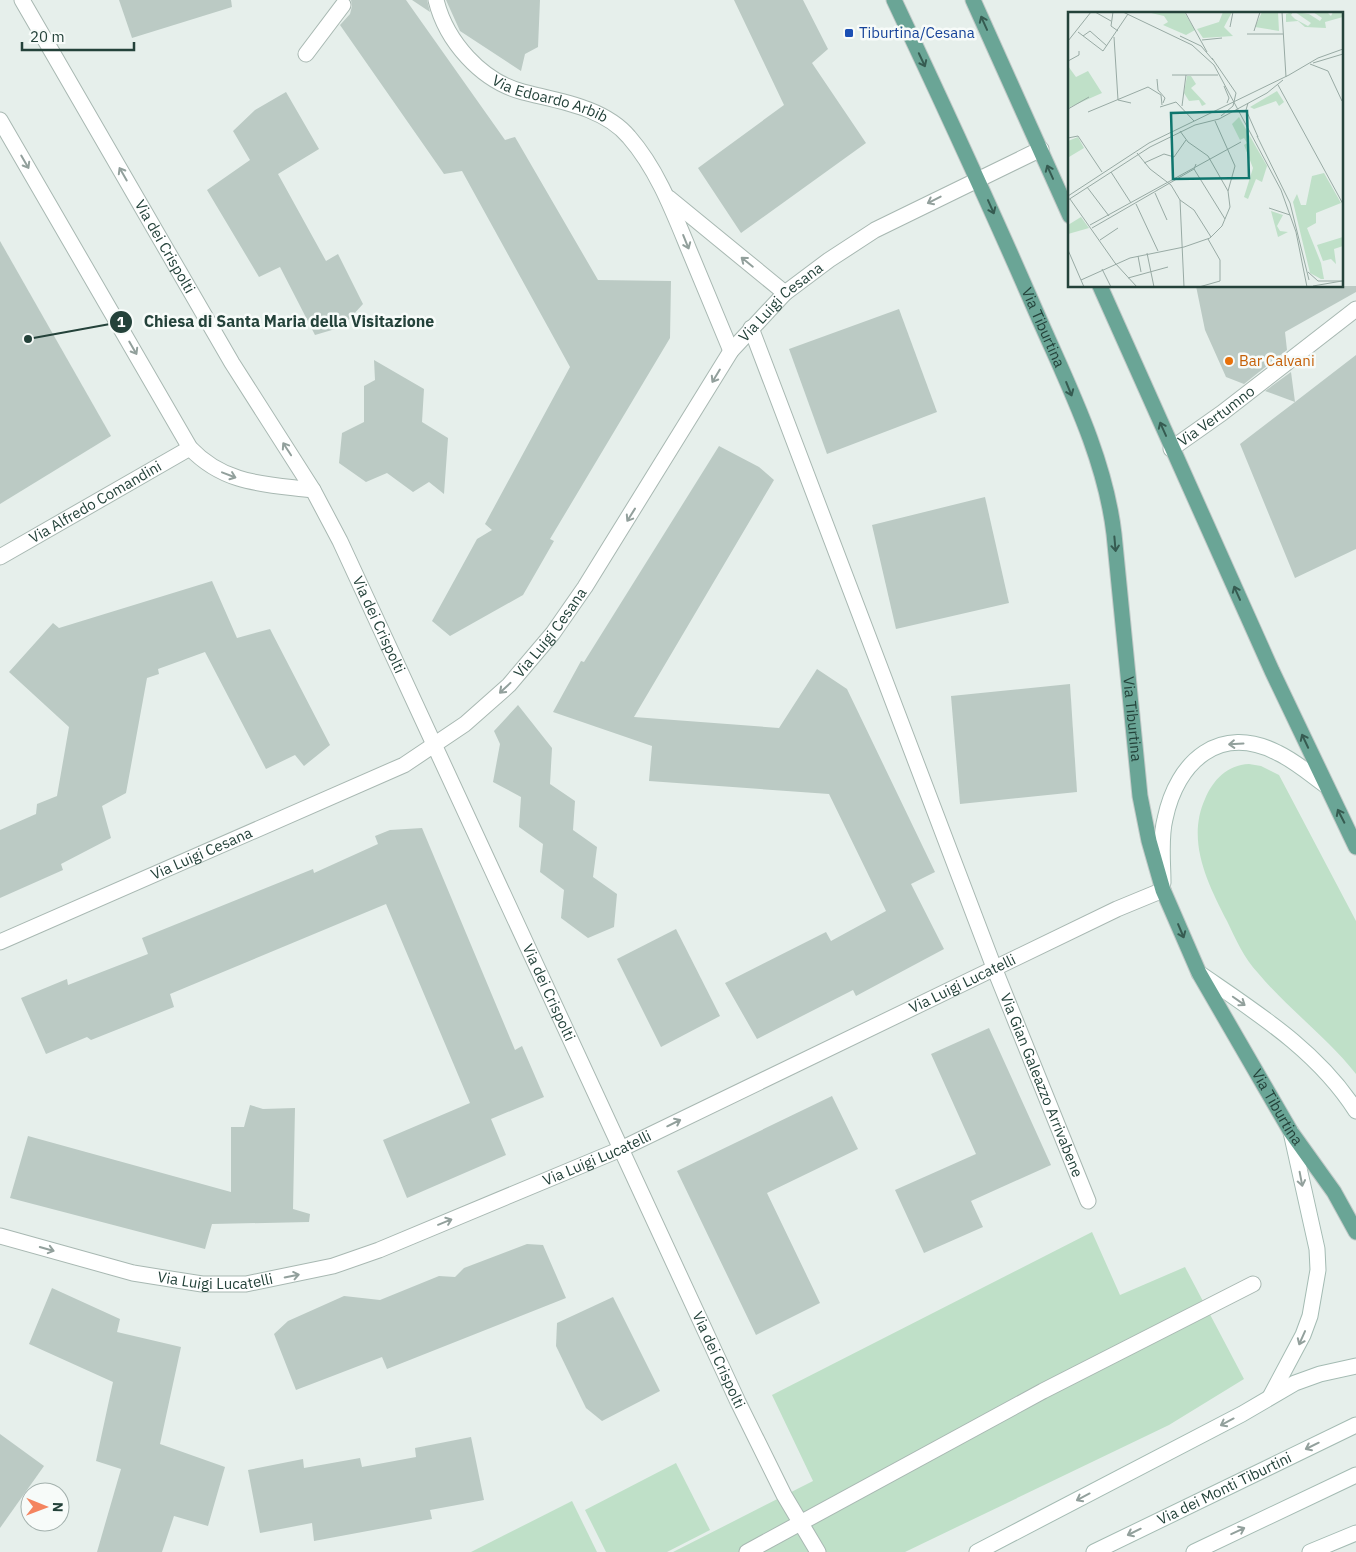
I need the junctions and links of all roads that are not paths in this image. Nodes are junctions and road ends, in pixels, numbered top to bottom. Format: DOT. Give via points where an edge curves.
graph roads {
  1 [pos="22,0"];
  2 [pos="436,0"];
  3 [pos="894,0"];
  4 [pos="973,0"];
  5 [pos="343,5"];
  6 [pos="306,54"];
  7 [pos="0,120"];
  8 [pos="1041,149"];
  9 [pos="978,178"];
  10 [pos="667,197"];
  11 [pos="1068,211"];
  12 [pos="1101,288"];
  13 [pos="785,293"];
  14 [pos="1356,309"];
  15 [pos="751,328"];
  16 [pos="731,351"];
  17 [pos="190,448"];
  18 [pos="1171,449"];
  19 [pos="313,490"];
  20 [pos="0,557"];
  21 [pos="434,746"];
  22 [pos="1325,785"];
  23 [pos="1356,846"];
  24 [pos="1164,890"];
  25 [pos="0,942"];
  26 [pos="994,970"];
  27 [pos="1199,973"];
  28 [pos="1356,1111"];
  29 [pos="1291,1132"];
  30 [pos="622,1149"];
  31 [pos="1088,1201"];
  32 [pos="1356,1232"];
  33 [pos="0,1236"];
  34 [pos="1252,1284"];
  35 [pos="1356,1366"];
  36 [pos="1269,1398"];
  37 [pos="1356,1425"];
  38 [pos="1356,1475"];
  39 [pos="800,1522"];
  40 [pos="1356,1533"];
  41 [pos="746,1552"];
  42 [pos="818,1552"];
  43 [pos="977,1552"];
  44 [pos="1094,1552"];
  45 [pos="1194,1552"];
  46 [pos="1310,1552"];
  19 -- 1 [label="street, Via dei Crispolti, one-way" via="232,363"];
  2 -- 10 [label="street, Via Edoardo Arbib" via="450,37 482,70 500,84 583,108 610,121 628,135"];
  3 -- 9 [label="main road, Via Tiburtina, one-way"];
  8 -- 4 [label="main road, one-way"];
  5 -- 6 [label="street"];
  7 -- 17 [label="street, one-way"];
  8 -- 9 [label="street"];
  11 -- 8 [label="main road, one-way"];
  9 -- 13 [label="street, Via Luigi Cesana, one-way" via="875,230"];
  9 -- 24 [label="main road, Via Tiburtina, one-way" via="1102,470 1114,534 1140,796"];
  13 -- 10 [label="street, Via Edoardo Arbib, one-way"];
  10 -- 16 [label="street, Via Edoardo Arbib, one-way"];
  18 -- 12 [label="main road, one-way"];
  13 -- 15 [label="street, Via Luigi Cesana"];
  14 -- 18 [label="street, Via Vertumno" via="1222,414"];
  15 -- 16 [label="street, Via Luigi Cesana"];
  15 -- 26 [label="street, Via Gian Galeazzo Arrivabene"];
  16 -- 21 [label="street, Via Luigi Cesana, one-way" via="610,547 553,632 509,685"];
  17 -- 19 [label="street, one-way" via="214,468 233,477"];
  17 -- 20 [label="street, Via Alfredo Comandini"];
  22 -- 18 [label="main road, one-way"];
  19 -- 21 [label="street, Via dei Crispolti" via="340,541"];
  21 -- 25 [label="street, Via Luigi Cesana" via="404,765"];
  21 -- 30 [label="street, Via dei Crispolti"];
  23 -- 22 [label="main road, one-way"];
  22 -- 24 [label="street, one-way" via="1288,758 1259,746 1225,744 1204,752 1187,767 1169,805 1163,832"];
  24 -- 26 [label="street, Via Luigi Lucatelli" via="1117,909"];
  24 -- 27 [label="main road, Via Tiburtina, one-way"];
  30 -- 26 [label="street, Via Luigi Lucatelli, one-way"];
  26 -- 31 [label="street, Via Gian Galeazzo Arrivabene"];
  27 -- 28 [label="street, one-way" via="1274,1025 1312,1058 1345,1093"];
  27 -- 29 [label="main road, Via Tiburtina"];
  29 -- 32 [label="main road, Via Tiburtina" via="1334,1192"];
  29 -- 36 [label="street, one-way" via="1317,1249 1318,1270 1306,1329"];
  33 -- 30 [label="street, Via Luigi Lucatelli, one-way" via="134,1273 202,1284 246,1284 333,1266 379,1250"];
  30 -- 39 [label="street, Via dei Crispolti" via="738,1402"];
  34 -- 39 [label="street" via="1185,1320 1137,1341"];
  35 -- 36 [label="street" via="1307,1378"];
  36 -- 43 [label="street, one-way"];
  37 -- 44 [label="street, Via dei Monti Tiburtini, one-way"];
  45 -- 38 [label="street, one-way"];
  39 -- 41 [label="street"];
  39 -- 42 [label="street, Via dei Crispolti"];
  40 -- 46 [label="street"];
}
